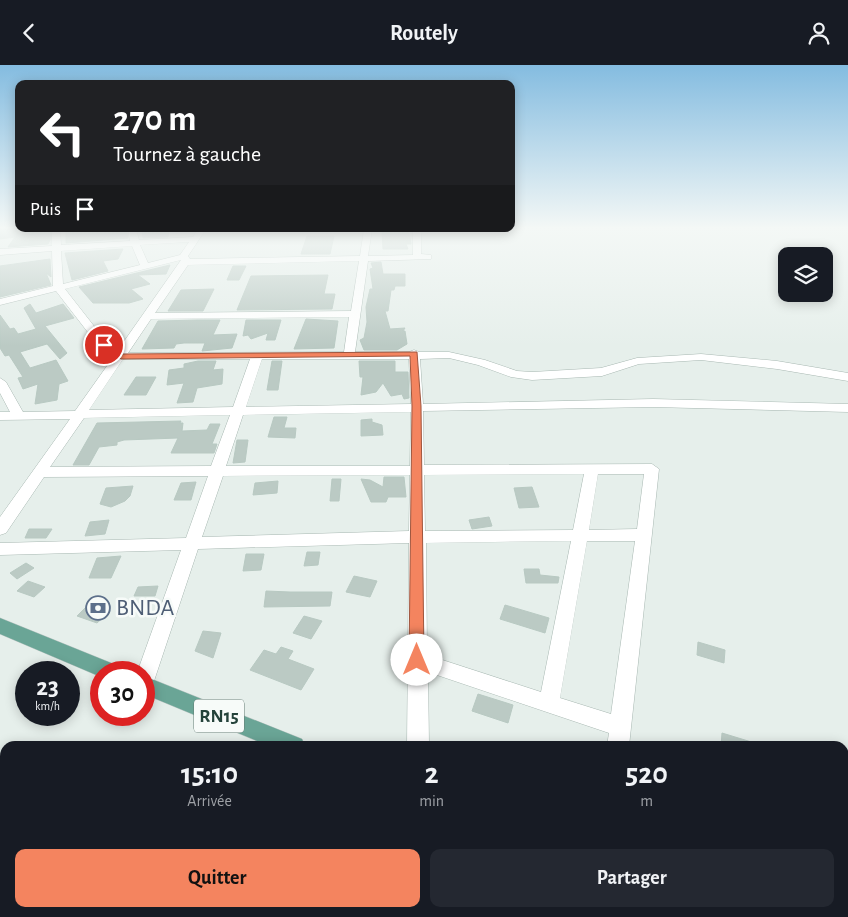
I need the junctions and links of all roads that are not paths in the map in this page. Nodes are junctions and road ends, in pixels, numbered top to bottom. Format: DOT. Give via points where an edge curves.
graph roads {
  1 [pos="57,267"];
  2 [pos="138,267"];
  3 [pos="180,267"];
  4 [pos="363,267"];
  5 [pos="58,287"];
  6 [pos="0,302"];
  7 [pos="355,314"];
  8 [pos="149,316"];
  9 [pos="414,353"];
  10 [pos="349,355"];
  11 [pos="121,356"];
  12 [pos="257,356"];
  13 [pos="848,377"];
  14 [pos="0,382"];
  15 [pos="417,406"];
  16 [pos="848,409"];
  17 [pos="238,411"];
  18 [pos="82,413"];
  19 [pos="18,415"];
  20 [pos="0,416"];
  21 [pos="592,469"];
  22 [pos="217,471"];
  23 [pos="417,471"];
  24 [pos="40,472"];
  25 [pos="0,529"];
  26 [pos="644,535"];
  27 [pos="579,536"];
  28 [pos="417,537"];
  29 [pos="192,544"];
  30 [pos="0,549"];
  31 [pos="0,626"];
  32 [pos="417,660"];
  33 [pos="152,661"];
  34 [pos="90,663"];
  35 [pos="155,688"];
  36 [pos="549,704"];
  37 [pos="619,737"];
  38 [pos="282,741"];
  39 [pos="418,741"];
  1 -- 5 [label="street"];
  2 -- 5 [label="street"];
  3 -- 8 [label="street"];
  4 -- 7 [label="street"];
  5 -- 6 [label="street"];
  5 -- 11 [label="street" via="104,345"];
  7 -- 8 [label="street"];
  7 -- 10 [label="street"];
  8 -- 11 [label="street"];
  9 -- 10 [label="street"];
  9 -- 13 [label="street" via="449,355 532,376 602,372 637,361 701,357"];
  9 -- 15 [label="street"];
  10 -- 12 [label="street"];
  11 -- 12 [label="street"];
  11 -- 18 [label="street"];
  12 -- 17 [label="street"];
  14 -- 19 [label="street"];
  15 -- 16 [label="street" via="697,403"];
  15 -- 17 [label="street"];
  15 -- 23 [label="street"];
  17 -- 18 [label="street"];
  17 -- 22 [label="street"];
  18 -- 19 [label="street"];
  18 -- 24 [label="street"];
  19 -- 20 [label="street"];
  21 -- 23 [label="street"];
  21 -- 26 [label="street" via="652,469"];
  21 -- 27 [label="street"];
  22 -- 23 [label="street"];
  22 -- 24 [label="street"];
  22 -- 29 [label="street"];
  23 -- 28 [label="street"];
  24 -- 25 [label="street"];
  26 -- 27 [label="street"];
  26 -- 37 [label="street"];
  27 -- 28 [label="street"];
  27 -- 36 [label="street"];
  28 -- 29 [label="street"];
  28 -- 32 [label="street"];
  29 -- 30 [label="street"];
  29 -- 33 [label="street"];
  31 -- 34 [label="main road"];
  32 -- 36 [label="street"];
  32 -- 39 [label="street"];
  35 -- 38 [label="main road, RN15"];
  36 -- 37 [label="street"];
}
